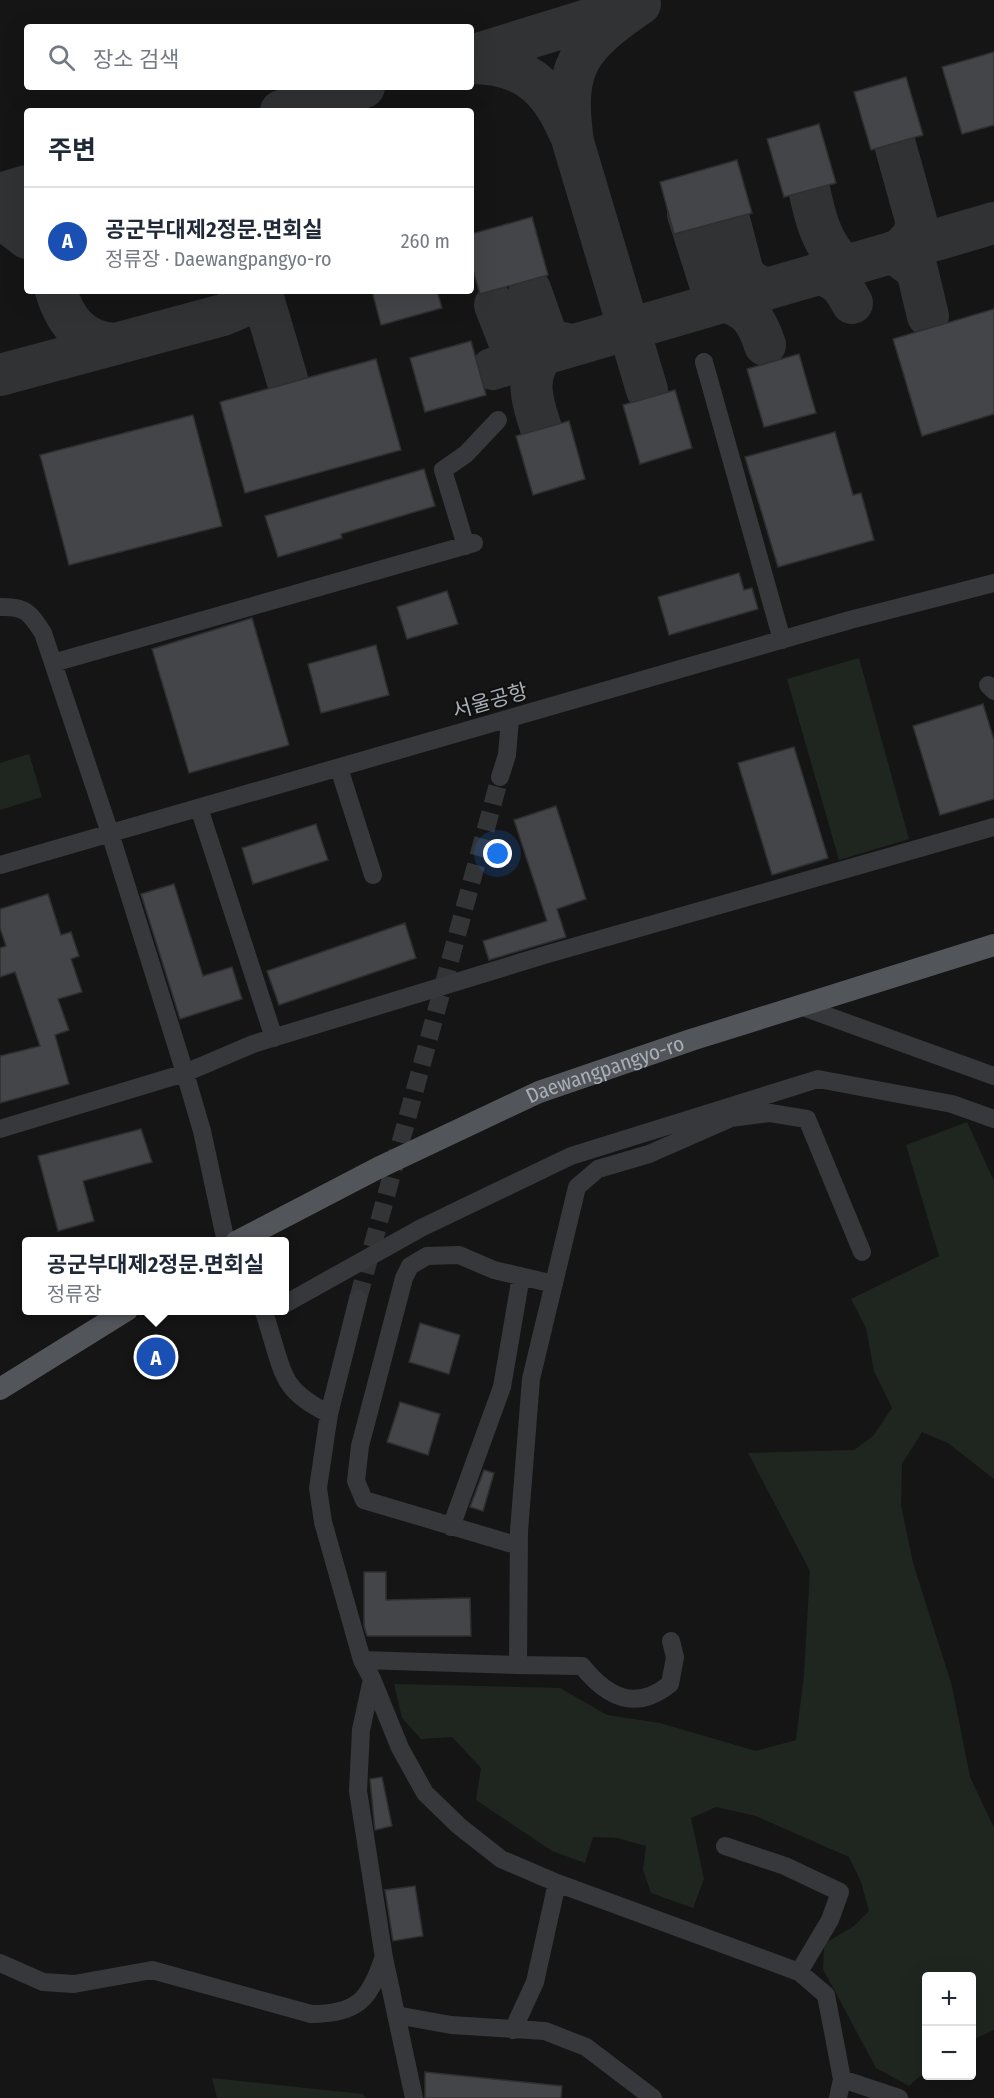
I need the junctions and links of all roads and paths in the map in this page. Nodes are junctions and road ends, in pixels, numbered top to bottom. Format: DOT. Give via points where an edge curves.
graph roads {
  1 [pos="704,362"];
  2 [pos="498,420"];
  3 [pos="994,583"];
  4 [pos="0,607"];
  5 [pos="782,640"];
  6 [pos="53,663"];
  7 [pos="510,719"];
  8 [pos="339,768"];
  9 [pos="500,777"];
  10 [pos="199,808"];
  11 [pos="994,826"];
  12 [pos="110,833"];
  13 [pos="0,865"];
  14 [pos="373,875"];
  15 [pos="994,945"];
  16 [pos="800,1006"];
  17 [pos="274,1038"];
  18 [pos="185,1073"];
  19 [pos="994,1076"];
  20 [pos="994,1119"];
  21 [pos="0,1129"];
  22 [pos="225,1237"];
  23 [pos="246,1237"];
  24 [pos="862,1252"];
  25 [pos="521,1276"];
  26 [pos="554,1284"];
  27 [pos="358,1299"];
  28 [pos="289,1302"];
  29 [pos="120,1315"];
  30 [pos="268,1315"];
  31 [pos="0,1389"];
  32 [pos="329,1414"];
  33 [pos="451,1527"];
  34 [pos="519,1546"];
  35 [pos="671,1641"];
  36 [pos="362,1660"];
  37 [pos="518,1665"];
  38 [pos="372,1679"];
  39 [pos="725,1846"];
  40 [pos="557,1883"];
  41 [pos="384,1958"];
  42 [pos="0,1963"];
  43 [pos="799,1972"];
  44 [pos="396,2015"];
  45 [pos="513,2030"];
  46 [pos="842,2079"];
  47 [pos="414,2098"];
  48 [pos="653,2098"];
  49 [pos="838,2098"];
  50 [pos="899,2098"];
  1 -- 5 [label="street"];
  2 -- 6 [label="street" via="466,454 442,470 470,544"];
  3 -- 5 [label="street, 서울공항"];
  4 -- 6 [label="street" via="15,606 31,614 43,633"];
  5 -- 7 [label="street, 서울공항"];
  6 -- 12 [label="street"];
  7 -- 8 [label="street, 서울공항"];
  7 -- 9 [label="street" via="507,755"];
  8 -- 10 [label="street, 서울공항"];
  8 -- 14 [label="street"];
  10 -- 12 [label="street, 서울공항"];
  10 -- 17 [label="street"];
  11 -- 17 [label="street"];
  12 -- 13 [label="street, 서울공항"];
  12 -- 18 [label="street"];
  15 -- 16 [label="main road, Daewangpangyo-ro"];
  16 -- 19 [label="street"];
  16 -- 23 [label="main road, Daewangpangyo-ro" via="539,1092 378,1168"];
  17 -- 18 [label="street"];
  18 -- 21 [label="street"];
  18 -- 22 [label="street"];
  20 -- 28 [label="street" via="952,1104 818,1079 571,1156 422,1228"];
  24 -- 26 [label="street" via="807,1119 770,1113 731,1118 591,1175 577,1187"];
  25 -- 26 [label="street"];
  25 -- 33 [label="street" via="502,1387"];
  25 -- 33 [label="street" via="459,1255 427,1256 410,1266 404,1278 360,1446 356,1481 364,1500"];
  26 -- 34 [label="street" via="531,1379 521,1475"];
  27 -- 32 [label="street"];
  29 -- 31 [label="main road"];
  30 -- 32 [label="street" via="291,1389"];
  32 -- 36 [label="street" via="318,1488 323,1522"];
  33 -- 34 [label="street"];
  34 -- 37 [label="street"];
  35 -- 37 [label="street" via="675,1657 670,1684 658,1694 638,1698 616,1697 596,1683 582,1666"];
  36 -- 37 [label="street"];
  36 -- 38 [label="street"];
  38 -- 40 [label="street" via="400,1748 425,1793 501,1859"];
  38 -- 41 [label="street" via="361,1730 358,1791"];
  39 -- 43 [label="street" via="785,1866 840,1892 830,1920"];
  40 -- 43 [label="street"];
  40 -- 45 [label="street" via="535,1982"];
  41 -- 42 [label="street" via="374,1986 357,2006 336,2014 311,2014 152,1970 63,1984 43,1982"];
  41 -- 44 [label="street"];
  43 -- 46 [label="street" via="826,1995"];
  44 -- 45 [label="street" via="450,2025"];
  44 -- 47 [label="street"];
  45 -- 48 [label="street" via="545,2031 586,2047"];
  46 -- 49 [label="street"];
  46 -- 50 [label="street"];
}
